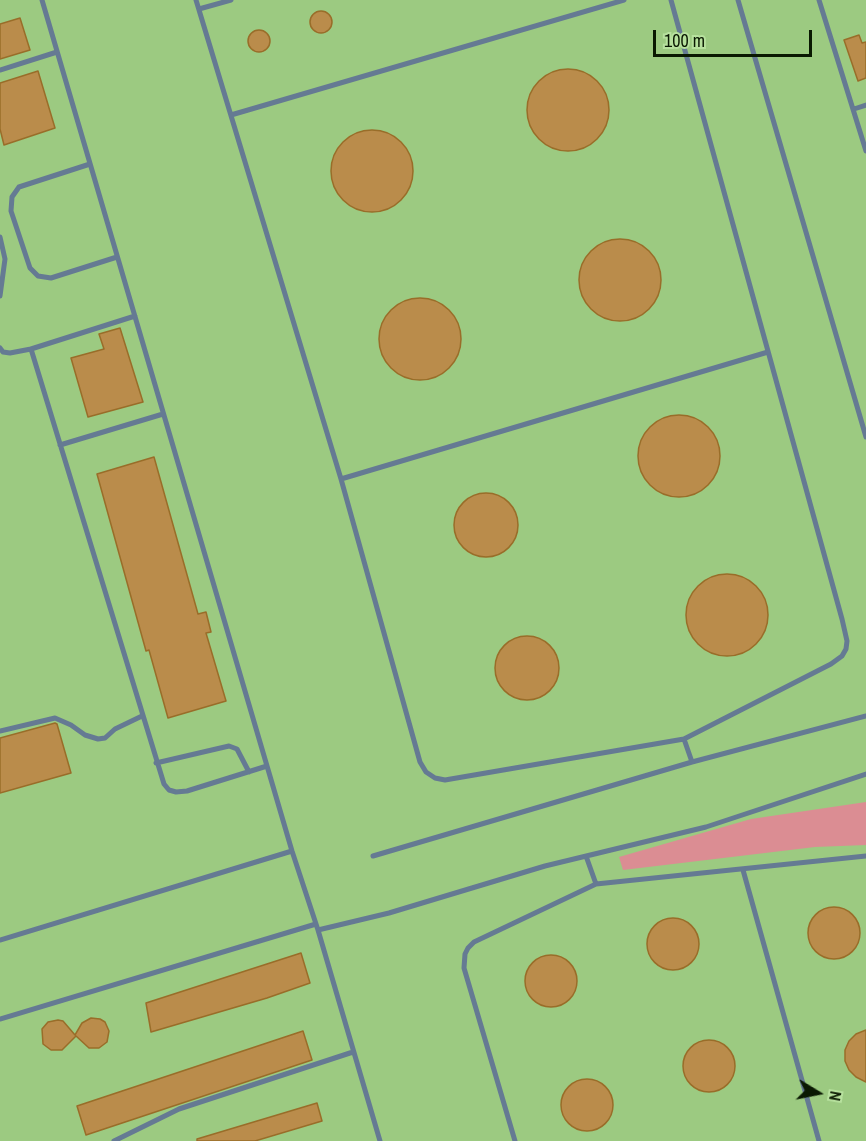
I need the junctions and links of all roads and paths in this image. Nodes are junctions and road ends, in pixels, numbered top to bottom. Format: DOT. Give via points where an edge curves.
graph roads {
  1 [pos="42,0"];
  2 [pos="196,0"];
  3 [pos="231,0"];
  4 [pos="624,0"];
  5 [pos="671,0"];
  6 [pos="738,0"];
  7 [pos="819,0"];
  8 [pos="199,9"];
  9 [pos="57,52"];
  10 [pos="0,70"];
  11 [pos="866,105"];
  12 [pos="854,109"];
  13 [pos="231,115"];
  14 [pos="866,152"];
  15 [pos="90,164"];
  16 [pos="0,237"];
  17 [pos="117,257"];
  18 [pos="0,296"];
  19 [pos="135,316"];
  20 [pos="0,348"];
  21 [pos="31,349"];
  22 [pos="768,352"];
  23 [pos="164,414"];
  24 [pos="866,437"];
  25 [pos="60,445"];
  26 [pos="341,479"];
  27 [pos="142,716"];
  28 [pos="866,716"];
  29 [pos="0,731"];
  30 [pos="684,739"];
  31 [pos="692,762"];
  32 [pos="156,763"];
  33 [pos="267,766"];
  34 [pos="249,772"];
  35 [pos="866,774"];
  36 [pos="292,851"];
  37 [pos="373,856"];
  38 [pos="586,856"];
  39 [pos="866,856"];
  40 [pos="743,870"];
  41 [pos="596,884"];
  42 [pos="317,927"];
  43 [pos="0,940"];
  44 [pos="0,1019"];
  45 [pos="353,1052"];
  46 [pos="114,1141"];
  47 [pos="380,1141"];
  48 [pos="515,1141"];
  49 [pos="819,1141"];
  1 -- 9 [label="lane"];
  2 -- 8 [label="lane"];
  3 -- 8 [label="lane"];
  4 -- 13 [label="lane"];
  5 -- 22 [label="lane"];
  6 -- 24 [label="lane"];
  7 -- 12 [label="lane"];
  8 -- 13 [label="lane"];
  9 -- 10 [label="lane"];
  9 -- 15 [label="lane"];
  11 -- 12 [label="lane"];
  12 -- 14 [label="lane"];
  13 -- 26 [label="lane"];
  15 -- 17 [label="lane"];
  15 -- 17 [label="lane" via="19,187 12,197 11,211 30,268 38,276 51,278"];
  16 -- 18 [label="lane" via="5,259"];
  17 -- 19 [label="lane"];
  19 -- 21 [label="lane"];
  19 -- 23 [label="lane"];
  20 -- 21 [label="lane" via="10,353"];
  21 -- 25 [label="lane"];
  22 -- 26 [label="lane"];
  22 -- 30 [label="lane" via="842,620 846,649 831,664"];
  23 -- 25 [label="lane"];
  23 -- 33 [label="lane"];
  25 -- 27 [label="lane"];
  26 -- 30 [label="lane" via="426,772 445,780"];
  27 -- 29 [label="lane" via="98,739 55,718"];
  27 -- 32 [label="lane"];
  28 -- 31 [label="lane"];
  30 -- 31 [label="lane"];
  31 -- 37 [label="lane"];
  32 -- 34 [label="lane" via="229,747 237,749"];
  32 -- 34 [label="lane" via="164,784 176,792"];
  33 -- 34 [label="lane"];
  33 -- 36 [label="lane"];
  35 -- 38 [label="lane" via="706,827"];
  36 -- 42 [label="lane"];
  36 -- 43 [label="lane"];
  38 -- 41 [label="lane"];
  38 -- 42 [label="lane" via="374,916"];
  39 -- 40 [label="lane"];
  40 -- 41 [label="lane"];
  40 -- 49 [label="lane"];
  41 -- 48 [label="lane" via="474,942 465,954 464,968"];
  42 -- 44 [label="lane"];
  42 -- 45 [label="lane"];
  45 -- 46 [label="lane" via="179,1109"];
  45 -- 47 [label="lane"];
}
